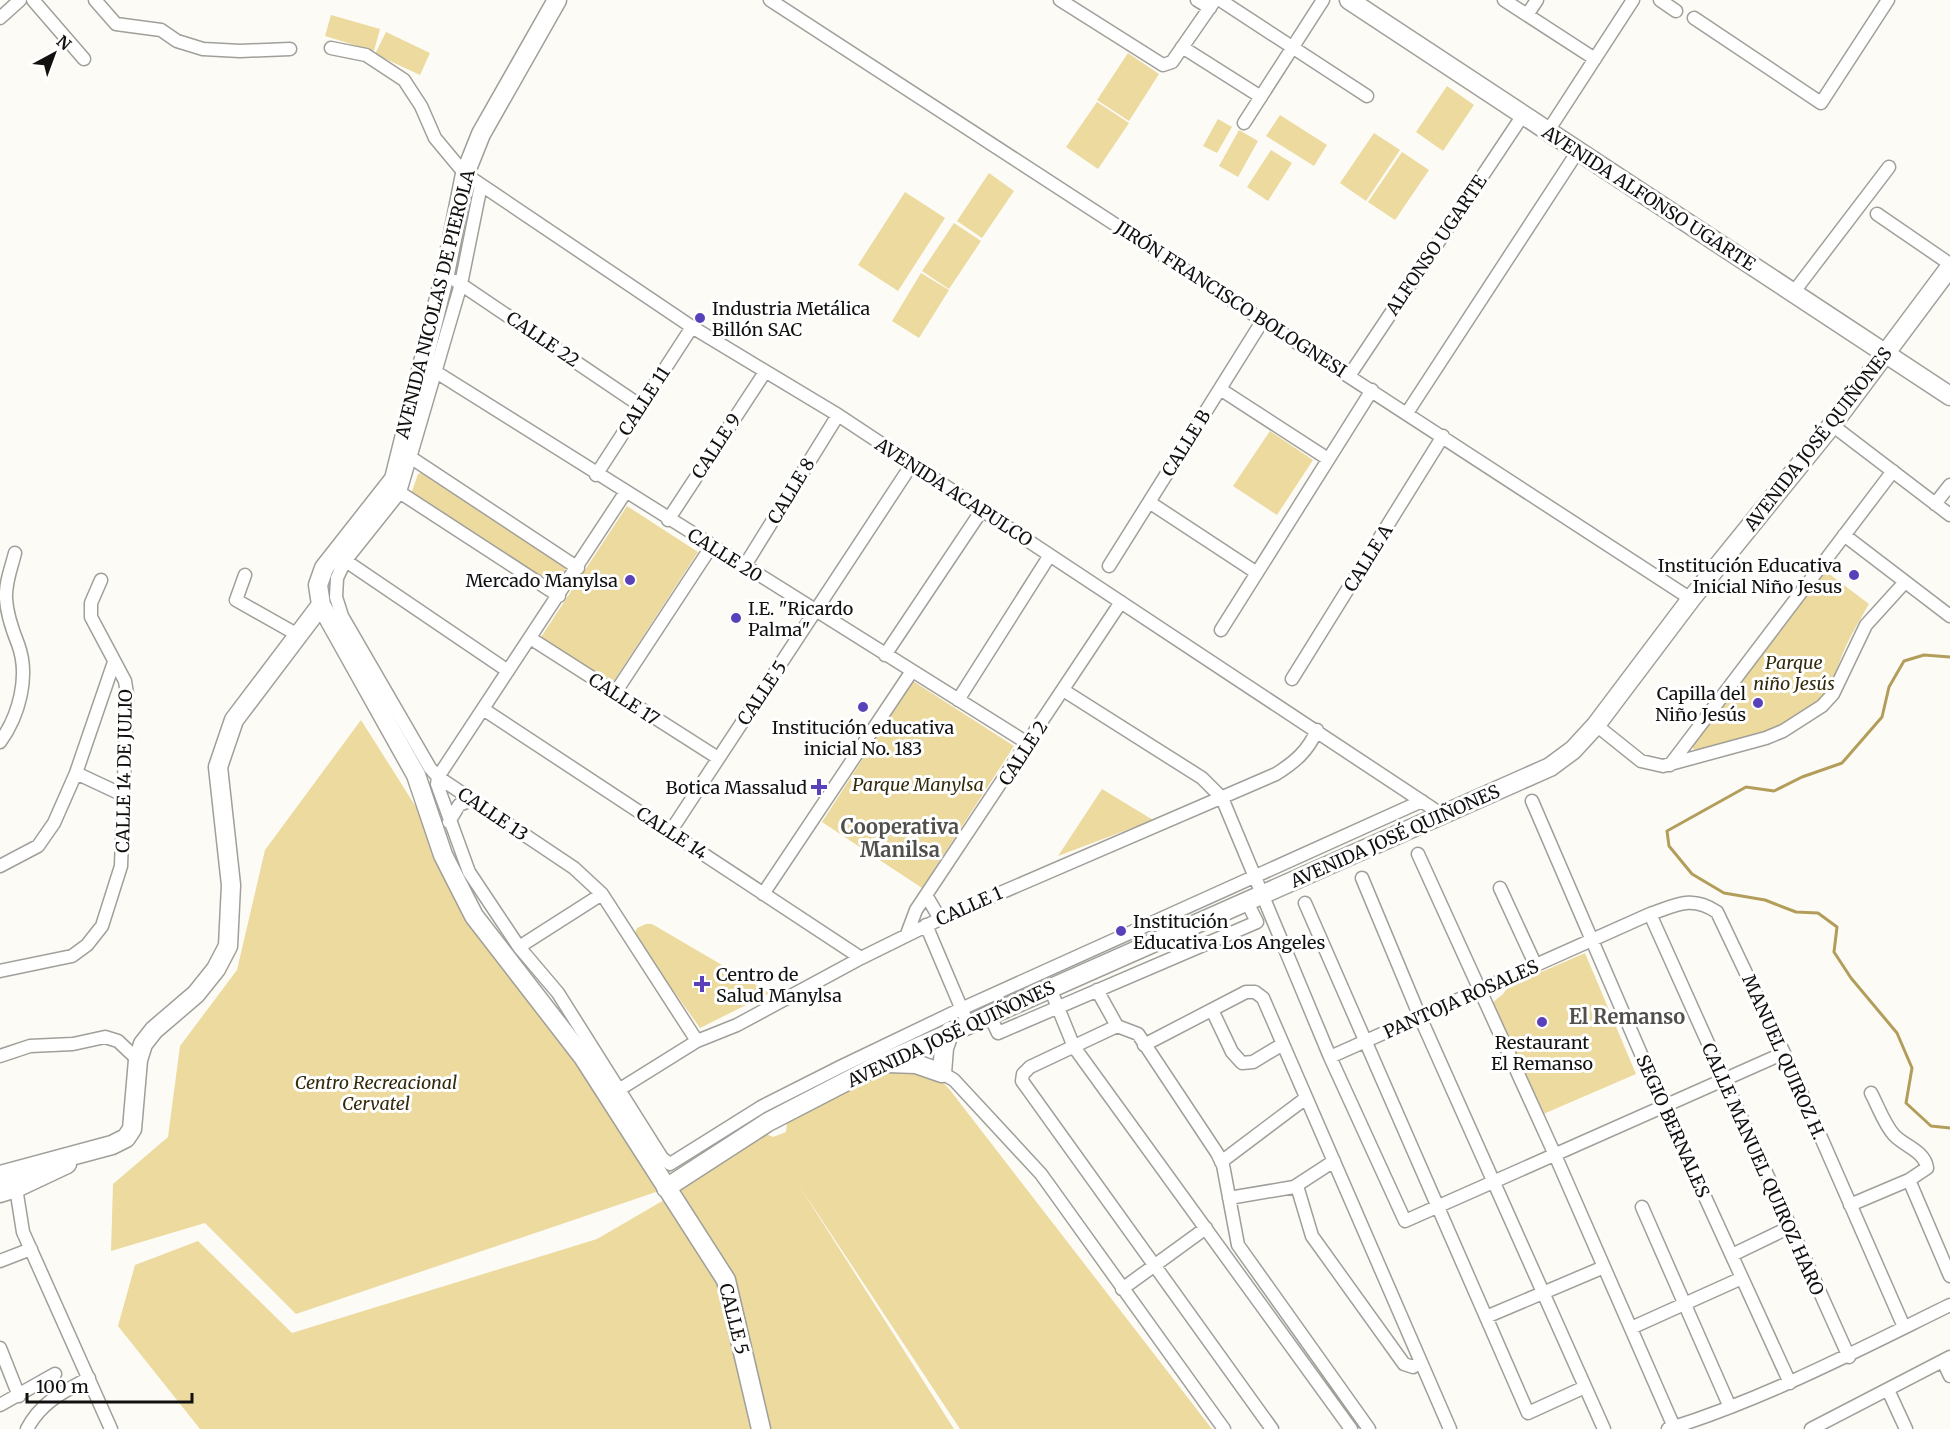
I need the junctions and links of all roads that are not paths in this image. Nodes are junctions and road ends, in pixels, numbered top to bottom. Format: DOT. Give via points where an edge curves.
graph roads {
  1 [pos="20,0"];
  2 [pos="33,0"];
  3 [pos="95,0"];
  4 [pos="557,0"];
  5 [pos="770,0"];
  6 [pos="1060,0"];
  7 [pos="1197,0"];
  8 [pos="1323,0"];
  9 [pos="1349,0"];
  10 [pos="1504,0"];
  11 [pos="1537,0"];
  12 [pos="1633,0"];
  13 [pos="1660,0"];
  14 [pos="1888,0"];
  15 [pos="1215,3"];
  16 [pos="1676,11"];
  17 [pos="1527,15"];
  18 [pos="0,18"];
  19 [pos="1694,18"];
  20 [pos="1182,47"];
  21 [pos="331,48"];
  22 [pos="1292,48"];
  23 [pos="290,49"];
  24 [pos="84,59"];
  25 [pos="1595,59"];
  26 [pos="1367,96"];
  27 [pos="1261,97"];
  28 [pos="1523,115"];
  29 [pos="1244,123"];
  30 [pos="1548,131"];
  31 [pos="1578,151"];
  32 [pos="1889,167"];
  33 [pos="465,174"];
  34 [pos="481,185"];
  35 [pos="1877,214"];
  36 [pos="1950,266"];
  37 [pos="445,274"];
  38 [pos="461,284"];
  39 [pos="1793,293"];
  40 [pos="1263,320"];
  41 [pos="692,327"];
  42 [pos="1885,354"];
  43 [pos="428,368"];
  44 [pos="765,372"];
  45 [pos="1349,376"];
  46 [pos="1220,389"];
  47 [pos="1372,390"];
  48 [pos="1950,396"];
  49 [pos="641,405"];
  50 [pos="1407,413"];
  51 [pos="838,415"];
  52 [pos="1832,424"];
  53 [pos="1443,436"];
  54 [pos="405,454"];
  55 [pos="1328,459"];
  56 [pos="912,465"];
  57 [pos="1893,471"];
  58 [pos="596,475"];
  59 [pos="1950,485"];
  60 [pos="394,489"];
  61 [pos="625,493"];
  62 [pos="1149,502"];
  63 [pos="1935,504"];
  64 [pos="982,510"];
  65 [pos="1950,515"];
  66 [pos="668,520"];
  67 [pos="1844,535"];
  68 [pos="711,547"];
  69 [pos="15,553"];
  70 [pos="1050,555"];
  71 [pos="340,557"];
  72 [pos="1109,566"];
  73 [pos="744,567"];
  74 [pos="578,568"];
  75 [pos="1257,573"];
  76 [pos="245,575"];
  77 [pos="101,580"];
  78 [pos="1905,582"];
  79 [pos="559,596"];
  80 [pos="1691,599"];
  81 [pos="1121,602"];
  82 [pos="321,605"];
  83 [pos="816,612"];
  84 [pos="1950,616"];
  85 [pos="1221,630"];
  86 [pos="298,635"];
  87 [pos="530,638"];
  88 [pos="885,655"];
  89 [pos="114,662"];
  90 [pos="508,671"];
  91 [pos="912,671"];
  92 [pos="1292,679"];
  93 [pos="1063,690"];
  94 [pos="615,693"];
  95 [pos="958,700"];
  96 [pos="483,709"];
  97 [pos="1596,725"];
  98 [pos="1317,730"];
  99 [pos="0,742"];
  100 [pos="1029,744"];
  101 [pos="718,758"];
  102 [pos="1670,765"];
  103 [pos="76,773"];
  104 [pos="438,777"];
  105 [pos="123,795"];
  106 [pos="1222,798"];
  107 [pos="472,800"];
  108 [pos="1422,801"];
  109 [pos="1532,801"];
  110 [pos="1441,814"];
  111 [pos="449,822"];
  112 [pos="670,832"];
  113 [pos="1418,854"];
  114 [pos="0,866"];
  115 [pos="1253,876"];
  116 [pos="1362,878"];
  117 [pos="1500,888"];
  118 [pos="602,894"];
  119 [pos="763,894"];
  120 [pos="926,895"];
  121 [pos="1254,899"];
  122 [pos="1305,903"];
  123 [pos="1650,914"];
  124 [pos="940,919"];
  125 [pos="926,925"];
  126 [pos="907,934"];
  127 [pos="1592,942"];
  128 [pos="519,947"];
  129 [pos="861,958"];
  130 [pos="1106,963"];
  131 [pos="1536,966"];
  132 [pos="0,971"];
  133 [pos="1113,983"];
  134 [pos="1050,988"];
  135 [pos="1097,990"];
  136 [pos="1480,991"];
  137 [pos="1058,1006"];
  138 [pos="1212,1010"];
  139 [pos="989,1014"];
  140 [pos="964,1016"];
  141 [pos="1420,1017"];
  142 [pos="1117,1026"];
  143 [pos="950,1031"];
  144 [pos="697,1041"];
  145 [pos="1366,1041"];
  146 [pos="1282,1044"];
  147 [pos="1144,1045"];
  148 [pos="919,1046"];
  149 [pos="1074,1047"];
  150 [pos="1784,1053"];
  151 [pos="0,1056"];
  152 [pos="1330,1057"];
  153 [pos="138,1060"];
  154 [pos="880,1064"];
  155 [pos="942,1073"];
  156 [pos="1722,1079"];
  157 [pos="620,1089"];
  158 [pos="1871,1093"];
  159 [pos="1306,1098"];
  160 [pos="1663,1105"];
  161 [pos="76,1154"];
  162 [pos="1556,1155"];
  163 [pos="1334,1161"];
  164 [pos="1221,1162"];
  165 [pos="0,1175"];
  166 [pos="1909,1180"];
  167 [pos="1493,1182"];
  168 [pos="1298,1185"];
  169 [pos="666,1188"];
  170 [pos="8,1191"];
  171 [pos="1229,1198"];
  172 [pos="1850,1205"];
  173 [pos="1437,1206"];
  174 [pos="1642,1207"];
  175 [pos="1790,1227"];
  176 [pos="1206,1228"];
  177 [pos="31,1249"];
  178 [pos="1732,1255"];
  179 [pos="0,1261"];
  180 [pos="1155,1266"];
  181 [pos="1604,1267"];
  182 [pos="1950,1276"];
  183 [pos="1742,1278"];
  184 [pos="1122,1289"];
  185 [pos="1544,1293"];
  186 [pos="1684,1304"];
  187 [pos="1950,1305"];
  188 [pos="1486,1317"];
  189 [pos="1904,1327"];
  190 [pos="1631,1328"];
  191 [pos="0,1348"];
  192 [pos="1849,1357"];
  193 [pos="1946,1359"];
  194 [pos="1420,1361"];
  195 [pos="54,1374"];
  196 [pos="1950,1376"];
  197 [pos="90,1378"];
  198 [pos="1790,1383"];
  199 [pos="1585,1387"];
  200 [pos="1888,1390"];
  201 [pos="19,1396"];
  202 [pos="0,1405"];
  203 [pos="1729,1405"];
  204 [pos="1833,1424"];
  205 [pos="1670,1428"];
  206 [pos="27,1429"];
  207 [pos="111,1429"];
  208 [pos="761,1429"];
  209 [pos="1224,1429"];
  210 [pos="1272,1429"];
  211 [pos="1351,1429"];
  212 [pos="1369,1429"];
  213 [pos="1450,1429"];
  214 [pos="1604,1429"];
  215 [pos="1811,1429"];
  216 [pos="1906,1429"];
  1 -- 18 [label="street"];
  2 -- 24 [label="street"];
  3 -- 23 [label="street" via="116,24 161,30 177,41 203,49"];
  4 -- 33 [label="street, AVENIDA NICOLAS DE PIEROLA" via="481,134"];
  5 -- 40 [label="street, JIRÓN FRANCISCO BOLOGNESI"];
  6 -- 20 [label="street" via="1158,63 1172,62"];
  7 -- 15 [label="street"];
  8 -- 22 [label="street"];
  9 -- 28 [label="street, AVENIDA ALFONSO UGARTE"];
  10 -- 17 [label="street"];
  11 -- 17 [label="street"];
  12 -- 25 [label="street"];
  13 -- 16 [label="street"];
  14 -- 19 [label="street" via="1821,103"];
  15 -- 20 [label="street"];
  15 -- 22 [label="street"];
  17 -- 25 [label="street"];
  20 -- 27 [label="street"];
  21 -- 33 [label="street, AVENIDA ACAPULCO" via="366,55 404,80 435,138"];
  22 -- 26 [label="street"];
  22 -- 27 [label="street"];
  25 -- 30 [label="street"];
  27 -- 29 [label="street"];
  28 -- 30 [label="street, AVENIDA ALFONSO UGARTE"];
  28 -- 45 [label="street, ALFONSO UGARTE"];
  30 -- 31 [label="street, AVENIDA ALFONSO UGARTE"];
  31 -- 39 [label="street, AVENIDA ALFONSO UGARTE"];
  31 -- 50 [label="street"];
  32 -- 39 [label="street"];
  33 -- 34 [label="street, AVENIDA ACAPULCO"];
  33 -- 37 [label="street, AVENIDA NICOLAS DE PIEROLA"];
  34 -- 38 [label="street"];
  34 -- 41 [label="street, AVENIDA ACAPULCO"];
  35 -- 36 [label="street"];
  36 -- 42 [label="street, AVENIDA JOSÉ QUIÑONES"];
  37 -- 38 [label="street, CALLE 22"];
  37 -- 43 [label="street, AVENIDA NICOLAS DE PIEROLA"];
  38 -- 43 [label="street"];
  38 -- 49 [label="street, CALLE 22"];
  39 -- 42 [label="street, AVENIDA ALFONSO UGARTE"];
  40 -- 45 [label="street, JIRÓN FRANCISCO BOLOGNESI"];
  40 -- 46 [label="street, CALLE B"];
  41 -- 44 [label="street, AVENIDA ACAPULCO"];
  41 -- 49 [label="street, CALLE 11"];
  42 -- 48 [label="street, AVENIDA ALFONSO UGARTE"];
  42 -- 52 [label="street, AVENIDA JOSÉ QUIÑONES"];
  43 -- 54 [label="street, AVENIDA NICOLAS DE PIEROLA"];
  43 -- 58 [label="street, CALLE 20"];
  44 -- 51 [label="street, AVENIDA ACAPULCO"];
  44 -- 66 [label="street, CALLE 9"];
  45 -- 47 [label="street, JIRÓN FRANCISCO BOLOGNESI"];
  46 -- 55 [label="street"];
  46 -- 62 [label="street, CALLE B"];
  47 -- 50 [label="street, JIRÓN FRANCISCO BOLOGNESI"];
  47 -- 55 [label="street"];
  49 -- 58 [label="street, CALLE 11"];
  50 -- 53 [label="street, JIRÓN FRANCISCO BOLOGNESI"];
  51 -- 56 [label="street, AVENIDA ACAPULCO"];
  51 -- 73 [label="street, CALLE 8"];
  52 -- 57 [label="street"];
  52 -- 80 [label="street, AVENIDA JOSÉ QUIÑONES"];
  53 -- 80 [label="street, JIRÓN FRANCISCO BOLOGNESI"];
  53 -- 92 [label="street, CALLE A"];
  54 -- 60 [label="street, AVENIDA NICOLAS DE PIEROLA"];
  54 -- 74 [label="street"];
  55 -- 75 [label="street"];
  56 -- 64 [label="street, AVENIDA ACAPULCO"];
  56 -- 83 [label="street, CALLE 5"];
  57 -- 63 [label="street"];
  57 -- 67 [label="street"];
  58 -- 61 [label="street, CALLE 20"];
  59 -- 63 [label="street"];
  60 -- 71 [label="street, AVENIDA NICOLAS DE PIEROLA"];
  60 -- 79 [label="street"];
  61 -- 66 [label="street, CALLE 20"];
  61 -- 74 [label="street"];
  62 -- 72 [label="street, CALLE B"];
  62 -- 75 [label="street"];
  63 -- 65 [label="street"];
  64 -- 70 [label="street, AVENIDA ACAPULCO"];
  64 -- 88 [label="street"];
  66 -- 68 [label="street, CALLE 20"];
  67 -- 78 [label="street"];
  67 -- 102 [label="street"];
  68 -- 73 [label="street, CALLE 20"];
  68 -- 94 [label="street"];
  69 -- 99 [label="street" via="6,598 21,652 23,679 18,706"];
  70 -- 81 [label="street, AVENIDA ACAPULCO"];
  70 -- 95 [label="street"];
  71 -- 82 [label="street, AVENIDA NICOLAS DE PIEROLA" via="318,585"];
  71 -- 90 [label="street"];
  71 -- 104 [label="street, CALLE 13" via="336,597 342,616"];
  73 -- 83 [label="street, CALLE 20"];
  74 -- 79 [label="street"];
  75 -- 85 [label="street"];
  76 -- 86 [label="street" via="236,600"];
  77 -- 89 [label="street, CALLE 14 DE JULIO" via="90,613"];
  78 -- 84 [label="street"];
  78 -- 102 [label="street" via="1866,625 1840,681 1822,706 1804,720 1766,738"];
  79 -- 87 [label="street"];
  80 -- 97 [label="street, AVENIDA JOSÉ QUIÑONES"];
  81 -- 93 [label="street, CALLE 2"];
  81 -- 98 [label="street, AVENIDA ACAPULCO"];
  82 -- 86 [label="street"];
  82 -- 169 [label="street, CALLE 5" via="416,775 444,855 474,916 583,1057"];
  83 -- 88 [label="street, CALLE 20"];
  83 -- 101 [label="street, CALLE 5"];
  86 -- 153 [label="street" via="234,720 218,767 231,885 228,946 196,994 154,1030 143,1044"];
  87 -- 90 [label="street"];
  87 -- 94 [label="street, CALLE 17"];
  88 -- 91 [label="street, CALLE 20"];
  89 -- 103 [label="street"];
  89 -- 105 [label="street, CALLE 14 DE JULIO" via="125,681 127,694"];
  90 -- 96 [label="street"];
  91 -- 95 [label="street, CALLE 20"];
  91 -- 119 [label="street"];
  93 -- 100 [label="street, CALLE 2"];
  93 -- 106 [label="street" via="1202,778"];
  94 -- 101 [label="street, CALLE 17"];
  95 -- 100 [label="street, CALLE 20"];
  96 -- 104 [label="street"];
  96 -- 112 [label="street, CALLE 14"];
  97 -- 102 [label="street" via="1641,761"];
  97 -- 110 [label="street, AVENIDA JOSÉ QUIÑONES" via="1573,750 1550,766"];
  98 -- 106 [label="street, CALLE 1" via="1311,743 1288,766"];
  98 -- 108 [label="street, AVENIDA ACAPULCO"];
  100 -- 120 [label="street, CALLE 2"];
  101 -- 112 [label="street, CALLE 5"];
  103 -- 105 [label="street"];
  103 -- 114 [label="street" via="43,841"];
  104 -- 107 [label="street, CALLE 13"];
  104 -- 111 [label="street" via="437,790"];
  105 -- 132 [label="street, CALLE 14 DE JULIO" via="121,866 109,909 98,931 72,956"];
  106 -- 115 [label="street"];
  106 -- 124 [label="street, CALLE 1"];
  107 -- 111 [label="street" via="459,805"];
  107 -- 118 [label="street, CALLE 13" via="574,868"];
  108 -- 110 [label="street, AVENIDA ACAPULCO"];
  108 -- 115 [label="street"];
  109 -- 127 [label="street, SEGIO BERNALES"];
  110 -- 121 [label="street, AVENIDA JOSÉ QUIÑONES"];
  111 -- 128 [label="street" via="469,872"];
  112 -- 119 [label="street, CALLE 14"];
  113 -- 136 [label="street"];
  115 -- 121 [label="street"];
  115 -- 140 [label="street"];
  116 -- 141 [label="street"];
  117 -- 131 [label="street"];
  118 -- 128 [label="street"];
  118 -- 144 [label="street, CALLE 13"];
  119 -- 129 [label="street, CALLE 14"];
  120 -- 124 [label="street"];
  120 -- 126 [label="street, CALLE 2"];
  121 -- 130 [label="street, AVENIDA JOSÉ QUIÑONES"];
  121 -- 133 [label="street" via="1257,922"];
  121 -- 152 [label="street"];
  122 -- 145 [label="street"];
  123 -- 127 [label="street, MANUEL QUIROZ H."];
  123 -- 150 [label="street, MANUEL QUIROZ H." via="1685,902 1703,903 1717,912"];
  123 -- 156 [label="street, CALLE MANUEL QUIROZ HARO"];
  124 -- 125 [label="street, CALLE 1"];
  125 -- 126 [label="street, CALLE 1"];
  125 -- 140 [label="street"];
  126 -- 129 [label="street, CALLE 1"];
  127 -- 131 [label="street, PANTOJA ROSALES"];
  127 -- 160 [label="street, SEGIO BERNALES"];
  128 -- 157 [label="street" via="558,993"];
  129 -- 144 [label="street, CALLE 1" via="737,1025"];
  130 -- 133 [label="street"];
  130 -- 134 [label="street, AVENIDA JOSÉ QUIÑONES"];
  131 -- 136 [label="street, PANTOJA ROSALES"];
  133 -- 135 [label="street"];
  134 -- 137 [label="street"];
  134 -- 139 [label="street, AVENIDA JOSÉ QUIÑONES"];
  135 -- 137 [label="street"];
  135 -- 142 [label="street"];
  136 -- 141 [label="street, PANTOJA ROSALES"];
  136 -- 162 [label="street"];
  137 -- 139 [label="street" via="998,1033"];
  137 -- 149 [label="street"];
  138 -- 146 [label="street" via="1232,1052 1242,1063 1253,1062"];
  138 -- 146 [label="street" via="1246,992 1259,994"];
  138 -- 147 [label="street"];
  139 -- 140 [label="street, AVENIDA JOSÉ QUIÑONES"];
  140 -- 143 [label="street, AVENIDA JOSÉ QUIÑONES"];
  140 -- 157 [label="street" via="761,1107 673,1164 662,1158"];
  141 -- 145 [label="street, PANTOJA ROSALES"];
  141 -- 167 [label="street"];
  142 -- 147 [label="street" via="1138,1034"];
  142 -- 149 [label="street"];
  143 -- 148 [label="street, AVENIDA JOSÉ QUIÑONES"];
  143 -- 155 [label="street"];
  144 -- 157 [label="street, CALLE 1"];
  145 -- 152 [label="street, PANTOJA ROSALES"];
  145 -- 173 [label="street"];
  146 -- 159 [label="street"];
  147 -- 164 [label="street"];
  148 -- 154 [label="street, AVENIDA JOSÉ QUIÑONES"];
  148 -- 155 [label="street"];
  149 -- 176 [label="street"];
  149 -- 180 [label="street" via="1030,1068 1022,1081"];
  150 -- 156 [label="street"];
  150 -- 172 [label="street, MANUEL QUIROZ H."];
  151 -- 153 [label="street" via="30,1046 73,1044 105,1037 118,1041"];
  152 -- 173 [label="street" via="1405,1221"];
  153 -- 161 [label="street" via="132,1130 112,1145"];
  154 -- 155 [label="street" via="905,1062"];
  154 -- 169 [label="street, AVENIDA JOSÉ QUIÑONES" via="768,1122"];
  155 -- 184 [label="street" via="981,1121 1004,1133 1041,1174"];
  156 -- 160 [label="street"];
  156 -- 175 [label="street, CALLE MANUEL QUIROZ HARO"];
  158 -- 166 [label="street" via="1894,1135 1926,1163 1922,1173"];
  159 -- 163 [label="street"];
  159 -- 164 [label="street"];
  160 -- 162 [label="street"];
  160 -- 178 [label="street, SEGIO BERNALES"];
  161 -- 165 [label="street"];
  161 -- 170 [label="street" via="63,1167"];
  162 -- 167 [label="street"];
  162 -- 181 [label="street"];
  163 -- 168 [label="street"];
  163 -- 194 [label="street"];
  164 -- 171 [label="street"];
  166 -- 172 [label="street"];
  166 -- 182 [label="street"];
  167 -- 173 [label="street"];
  167 -- 185 [label="street"];
  168 -- 171 [label="street"];
  168 -- 194 [label="street" via="1307,1226 1322,1250 1404,1364 1413,1367"];
  169 -- 208 [label="street, CALLE 5" via="726,1280"];
  170 -- 177 [label="street"];
  171 -- 212 [label="street" via="1244,1257"];
  172 -- 189 [label="street, MANUEL QUIROZ H."];
  173 -- 188 [label="street"];
  174 -- 186 [label="street"];
  175 -- 178 [label="street"];
  175 -- 192 [label="street, CALLE MANUEL QUIROZ HARO"];
  176 -- 180 [label="street"];
  176 -- 211 [label="street"];
  177 -- 179 [label="street"];
  177 -- 197 [label="street"];
  178 -- 183 [label="street, SEGIO BERNALES"];
  180 -- 184 [label="street"];
  180 -- 210 [label="street"];
  181 -- 185 [label="street"];
  181 -- 190 [label="street"];
  183 -- 186 [label="street"];
  183 -- 198 [label="street, SEGIO BERNALES"];
  184 -- 209 [label="street"];
  185 -- 188 [label="street"];
  185 -- 199 [label="street"];
  186 -- 190 [label="street"];
  186 -- 203 [label="street"];
  187 -- 189 [label="street"];
  188 -- 199 [label="street" via="1528,1413"];
  189 -- 192 [label="street"];
  190 -- 205 [label="street"];
  191 -- 201 [label="street"];
  192 -- 198 [label="street"];
  193 -- 196 [label="street"];
  193 -- 200 [label="street"];
  194 -- 213 [label="street"];
  195 -- 201 [label="street"];
  197 -- 206 [label="street" via="50,1399"];
  197 -- 207 [label="street"];
  198 -- 203 [label="street"];
  199 -- 214 [label="street"];
  200 -- 204 [label="street"];
  200 -- 216 [label="street"];
  201 -- 202 [label="street"];
  203 -- 205 [label="street"];
  204 -- 215 [label="street"];
}
